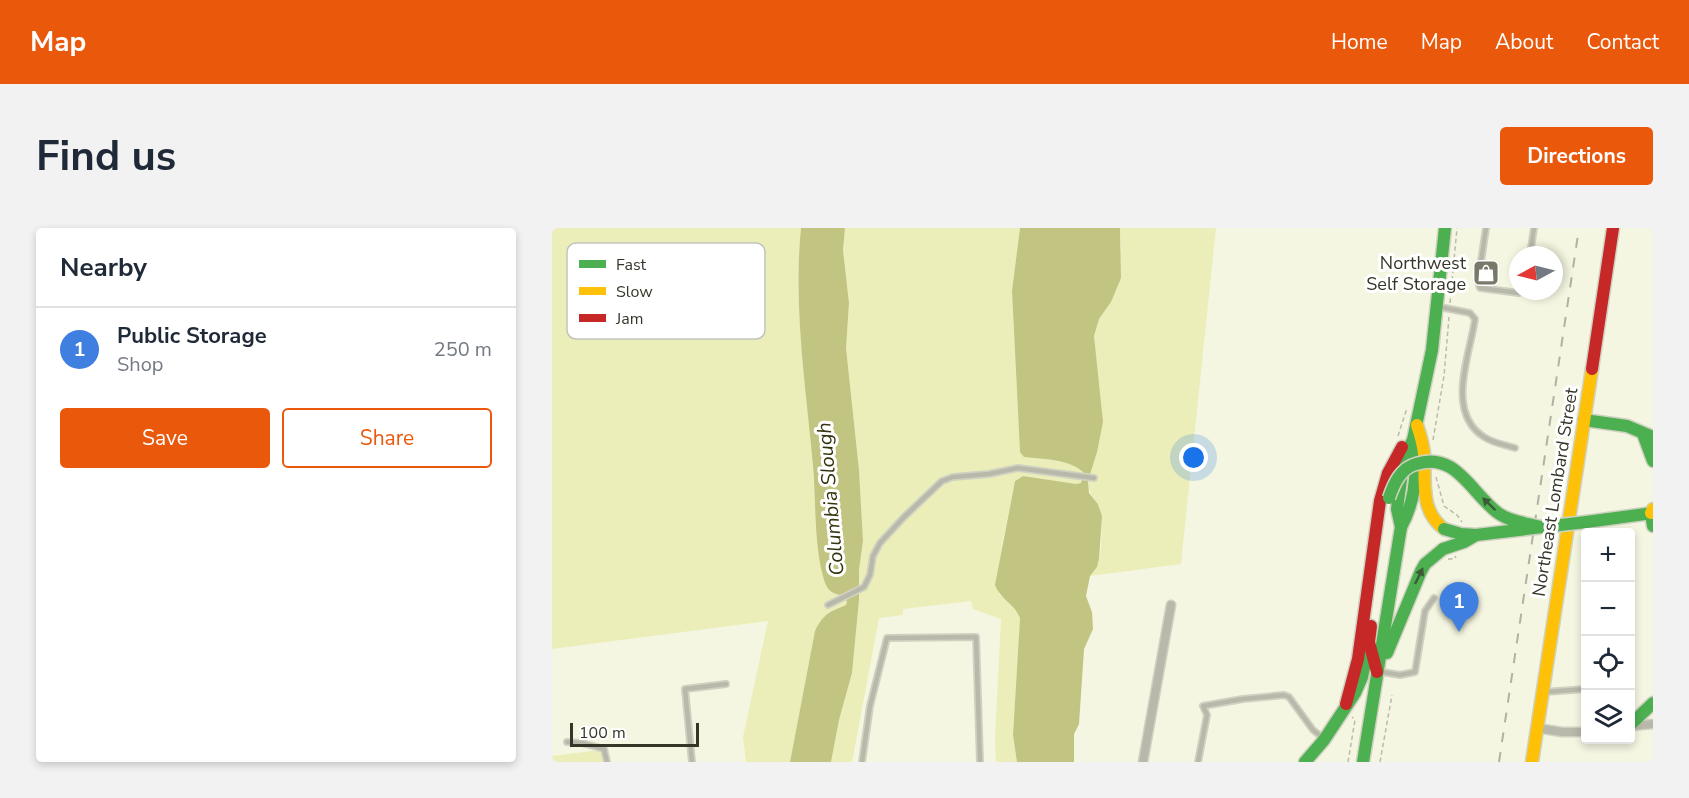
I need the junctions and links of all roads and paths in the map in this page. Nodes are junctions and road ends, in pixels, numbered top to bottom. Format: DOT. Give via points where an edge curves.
graph roads {
  1 [pos="1445,228"];
  2 [pos="1457,228"];
  3 [pos="1486,228"];
  4 [pos="1534,228"];
  5 [pos="1613,228"];
  6 [pos="1531,246"];
  7 [pos="1509,292"];
  8 [pos="1443,308"];
  9 [pos="1584,420"];
  10 [pos="1436,421"];
  11 [pos="1417,425"];
  12 [pos="1648,436"];
  13 [pos="1515,448"];
  14 [pos="1653,461"];
  15 [pos="1434,470"];
  16 [pos="1094,477"];
  17 [pos="1653,515"];
  18 [pos="1462,526"];
  19 [pos="1541,527"];
  20 [pos="1476,535"];
  21 [pos="1434,598"];
  22 [pos="1171,604"];
  23 [pos="828,605"];
  24 [pos="1369,642"];
  25 [pos="1379,674"];
  26 [pos="726,684"];
  27 [pos="1581,689"];
  28 [pos="1542,692"];
  29 [pos="1392,695"];
  30 [pos="1653,703"];
  31 [pos="1347,708"];
  32 [pos="1635,721"];
  33 [pos="1653,724"];
  34 [pos="1635,726"];
  35 [pos="1537,728"];
  36 [pos="1581,732"];
  37 [pos="1324,740"];
  38 [pos="567,742"];
  39 [pos="608,762"];
  40 [pos="693,762"];
  41 [pos="862,762"];
  42 [pos="980,762"];
  43 [pos="1143,762"];
  44 [pos="1198,762"];
  45 [pos="1305,762"];
  46 [pos="1348,762"];
  47 [pos="1363,762"];
  48 [pos="1380,762"];
  49 [pos="1532,762"];
  1 -- 8 [label="main road"];
  2 -- 8 [label="path"];
  3 -- 7 [label="lane" via="1479,286"];
  4 -- 6 [label="lane"];
  5 -- 9 [label="main road, Northeast Lombard Street"];
  8 -- 10 [label="path" via="1444,376"];
  8 -- 11 [label="main road"];
  8 -- 13 [label="lane" via="1470,313 1475,319 1463,383 1468,421 1486,439"];
  9 -- 12 [label="main road" via="1627,426"];
  9 -- 28 [label="main road, Northeast Lombard Street"];
  11 -- 20 [label="main road, bridge" via="1423,448 1427,508 1433,520 1444,529"];
  11 -- 25 [label="main road" via="1410,512 1401,527"];
  11 -- 31 [label="main road" via="1398,453 1383,489"];
  12 -- 14 [label="main road"];
  15 -- 18 [label="path" via="1444,506 1460,517"];
  16 -- 23 [label="lane" via="1018,468 942,481 880,543 869,579 861,589"];
  17 -- 19 [label="main road, bridge"];
  19 -- 20 [label="main road, bridge"];
  19 -- 24 [label="main road, one-way, bridge" via="1498,513 1458,472 1444,464 1427,461 1412,465 1398,477 1389,498"];
  25 -- 20 [label="main road, one-way, bridge" via="1425,564 1443,549"];
  21 -- 25 [label="lane" via="1425,612 1415,672"];
  22 -- 43 [label="street"];
  24 -- 25 [label="main road"];
  24 -- 31 [label="main road" via="1359,684"];
  25 -- 47 [label="main road"];
  26 -- 40 [label="lane" via="685,689"];
  27 -- 28 [label="lane"];
  28 -- 35 [label="main road, Northeast Lombard Street"];
  29 -- 48 [label="path"];
  30 -- 32 [label="main road"];
  31 -- 37 [label="main road"];
  31 -- 46 [label="path" via="1355,720"];
  33 -- 34 [label="street"];
  35 -- 36 [label="street"];
  35 -- 49 [label="main road, Northeast Lombard Street"];
  37 -- 44 [label="lane" via="1284,695 1224,701 1203,706 1207,715"];
  37 -- 45 [label="main road"];
  38 -- 39 [label="lane" via="604,749"];
  41 -- 42 [label="lane" via="870,706 887,638 976,637"];
}
